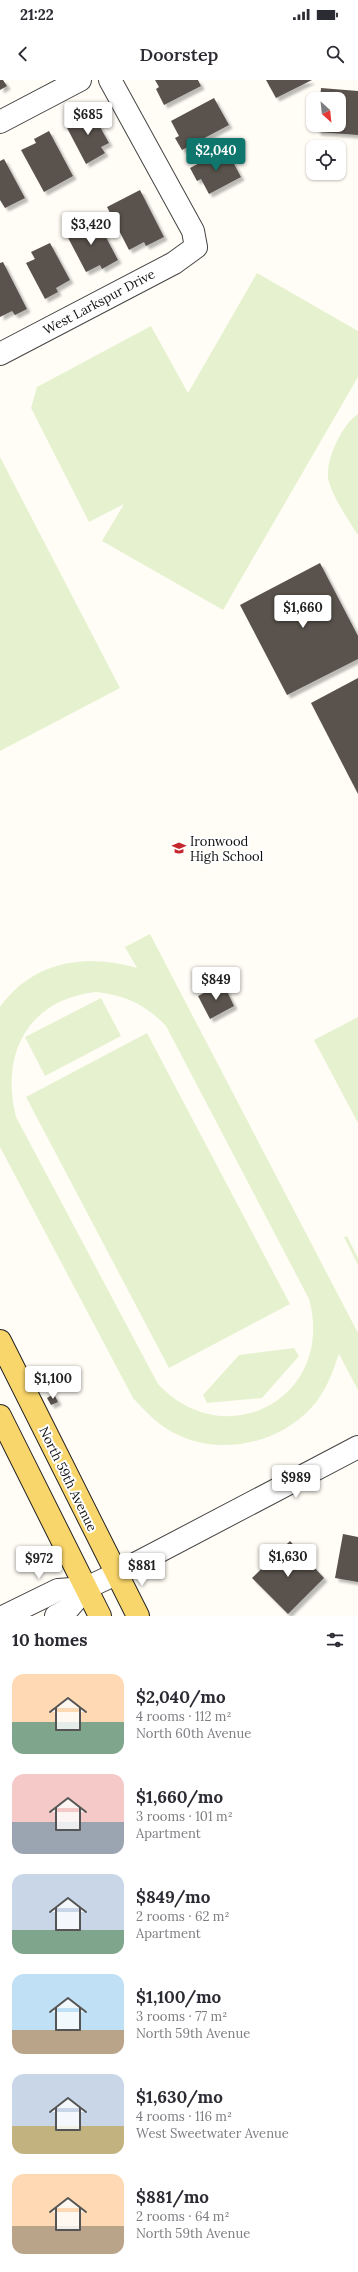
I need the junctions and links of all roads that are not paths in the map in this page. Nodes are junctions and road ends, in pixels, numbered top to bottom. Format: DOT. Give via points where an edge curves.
graph roads {
  1 [pos="80,80"];
  2 [pos="110,80"];
  3 [pos="0,122"];
  4 [pos="0,354"];
  5 [pos="0,1341"];
  6 [pos="0,1416"];
  7 [pos="358,1447"];
  8 [pos="116,1574"];
  9 [pos="86,1588"];
  10 [pos="5,1616"];
  11 [pos="56,1616"];
  12 [pos="100,1616"];
  13 [pos="138,1616"];
  1 -- 3 [label="street"];
  2 -- 4 [label="street, West Larkspur Drive" via="193,231 196,247 174,263"];
  5 -- 8 [label="main road, North 59th Avenue"];
  6 -- 9 [label="main road"];
  7 -- 8 [label="street"];
  8 -- 9 [label="street"];
  8 -- 13 [label="main road, North 59th Avenue"];
  9 -- 10 [label="street" via="58,1590"];
  9 -- 11 [label="street" via="67,1610"];
  9 -- 12 [label="main road"];
}
